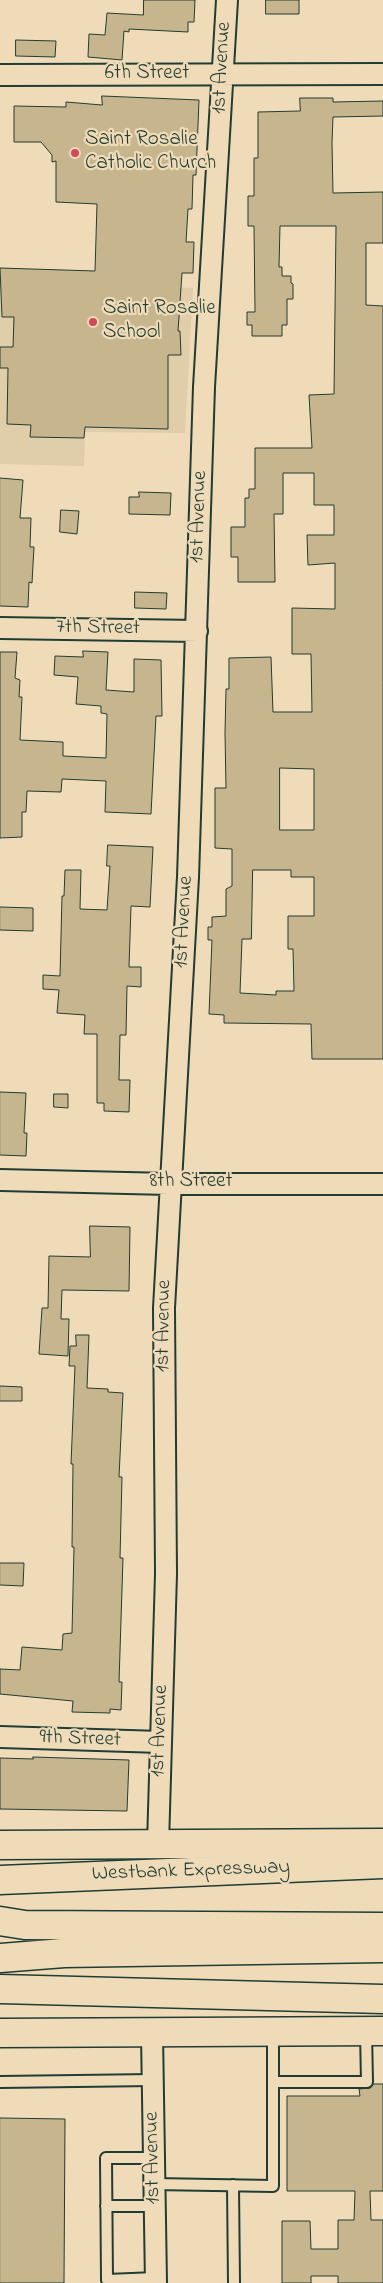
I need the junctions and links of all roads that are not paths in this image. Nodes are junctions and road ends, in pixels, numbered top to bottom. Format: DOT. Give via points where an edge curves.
graph roads {
  1 [pos="227,0"];
  2 [pos="383,74"];
  3 [pos="0,75"];
  4 [pos="222,75"];
  5 [pos="0,628"];
  6 [pos="196,631"];
  7 [pos="0,1180"];
  8 [pos="169,1184"];
  9 [pos="383,1184"];
  10 [pos="0,1737"];
  11 [pos="161,1742"];
  12 [pos="383,1843"];
  13 [pos="0,1844"];
  14 [pos="158,1844"];
  15 [pos="383,1864"];
  16 [pos="0,1880"];
  17 [pos="0,1921"];
  18 [pos="383,1927"];
  19 [pos="383,1948"];
  20 [pos="0,1958"];
  21 [pos="0,1989"];
  22 [pos="383,1999"];
  23 [pos="374,2031"];
  24 [pos="273,2032"];
  25 [pos="0,2033"];
  26 [pos="152,2034"];
  27 [pos="153,2080"];
  28 [pos="0,2082"];
  29 [pos="273,2082"];
  30 [pos="154,2158"];
  31 [pos="154,2184"];
  32 [pos="234,2185"];
  33 [pos="106,2206"];
  34 [pos="155,2206"];
  35 [pos="156,2281"];
  36 [pos="234,2283"];
  1 -- 4 [label="street, 1st Avenue"];
  2 -- 4 [label="street, 6th Street"];
  3 -- 4 [label="street, 6th Street"];
  4 -- 6 [label="street, 1st Avenue" via="204,387"];
  5 -- 6 [label="street, 7th Street"];
  6 -- 8 [label="street, 1st Avenue" via="188,877"];
  7 -- 8 [label="street, 8th Street"];
  8 -- 9 [label="street, 8th Street"];
  8 -- 11 [label="street, 1st Avenue" via="164,1308 166,1574"];
  10 -- 11 [label="street, 9th Street"];
  11 -- 14 [label="street, 1st Avenue"];
  12 -- 14 [label="main road, Westbank Expressway"];
  13 -- 14 [label="main road, Westbank Expressway"];
  15 -- 16 [label="main road, Westbank Expressway"];
  17 -- 18 [label="main road" via="25,1925"];
  19 -- 20 [label="main road" via="64,1953"];
  21 -- 22 [label="main road"];
  23 -- 24 [label="main road"];
  23 -- 29 [label="lane" via="367,2082"];
  24 -- 26 [label="main road"];
  24 -- 29 [label="lane"];
  25 -- 26 [label="main road"];
  26 -- 27 [label="street, 1st Avenue"];
  27 -- 28 [label="lane"];
  27 -- 30 [label="street, 1st Avenue"];
  29 -- 32 [label="lane" via="273,2186"];
  30 -- 31 [label="street, 1st Avenue"];
  30 -- 33 [label="lane" via="106,2158"];
  31 -- 32 [label="lane"];
  31 -- 34 [label="street, 1st Avenue"];
  32 -- 36 [label="lane"];
  33 -- 34 [label="lane"];
  33 -- 35 [label="lane" via="107,2280"];
  34 -- 35 [label="street, 1st Avenue"];
}
